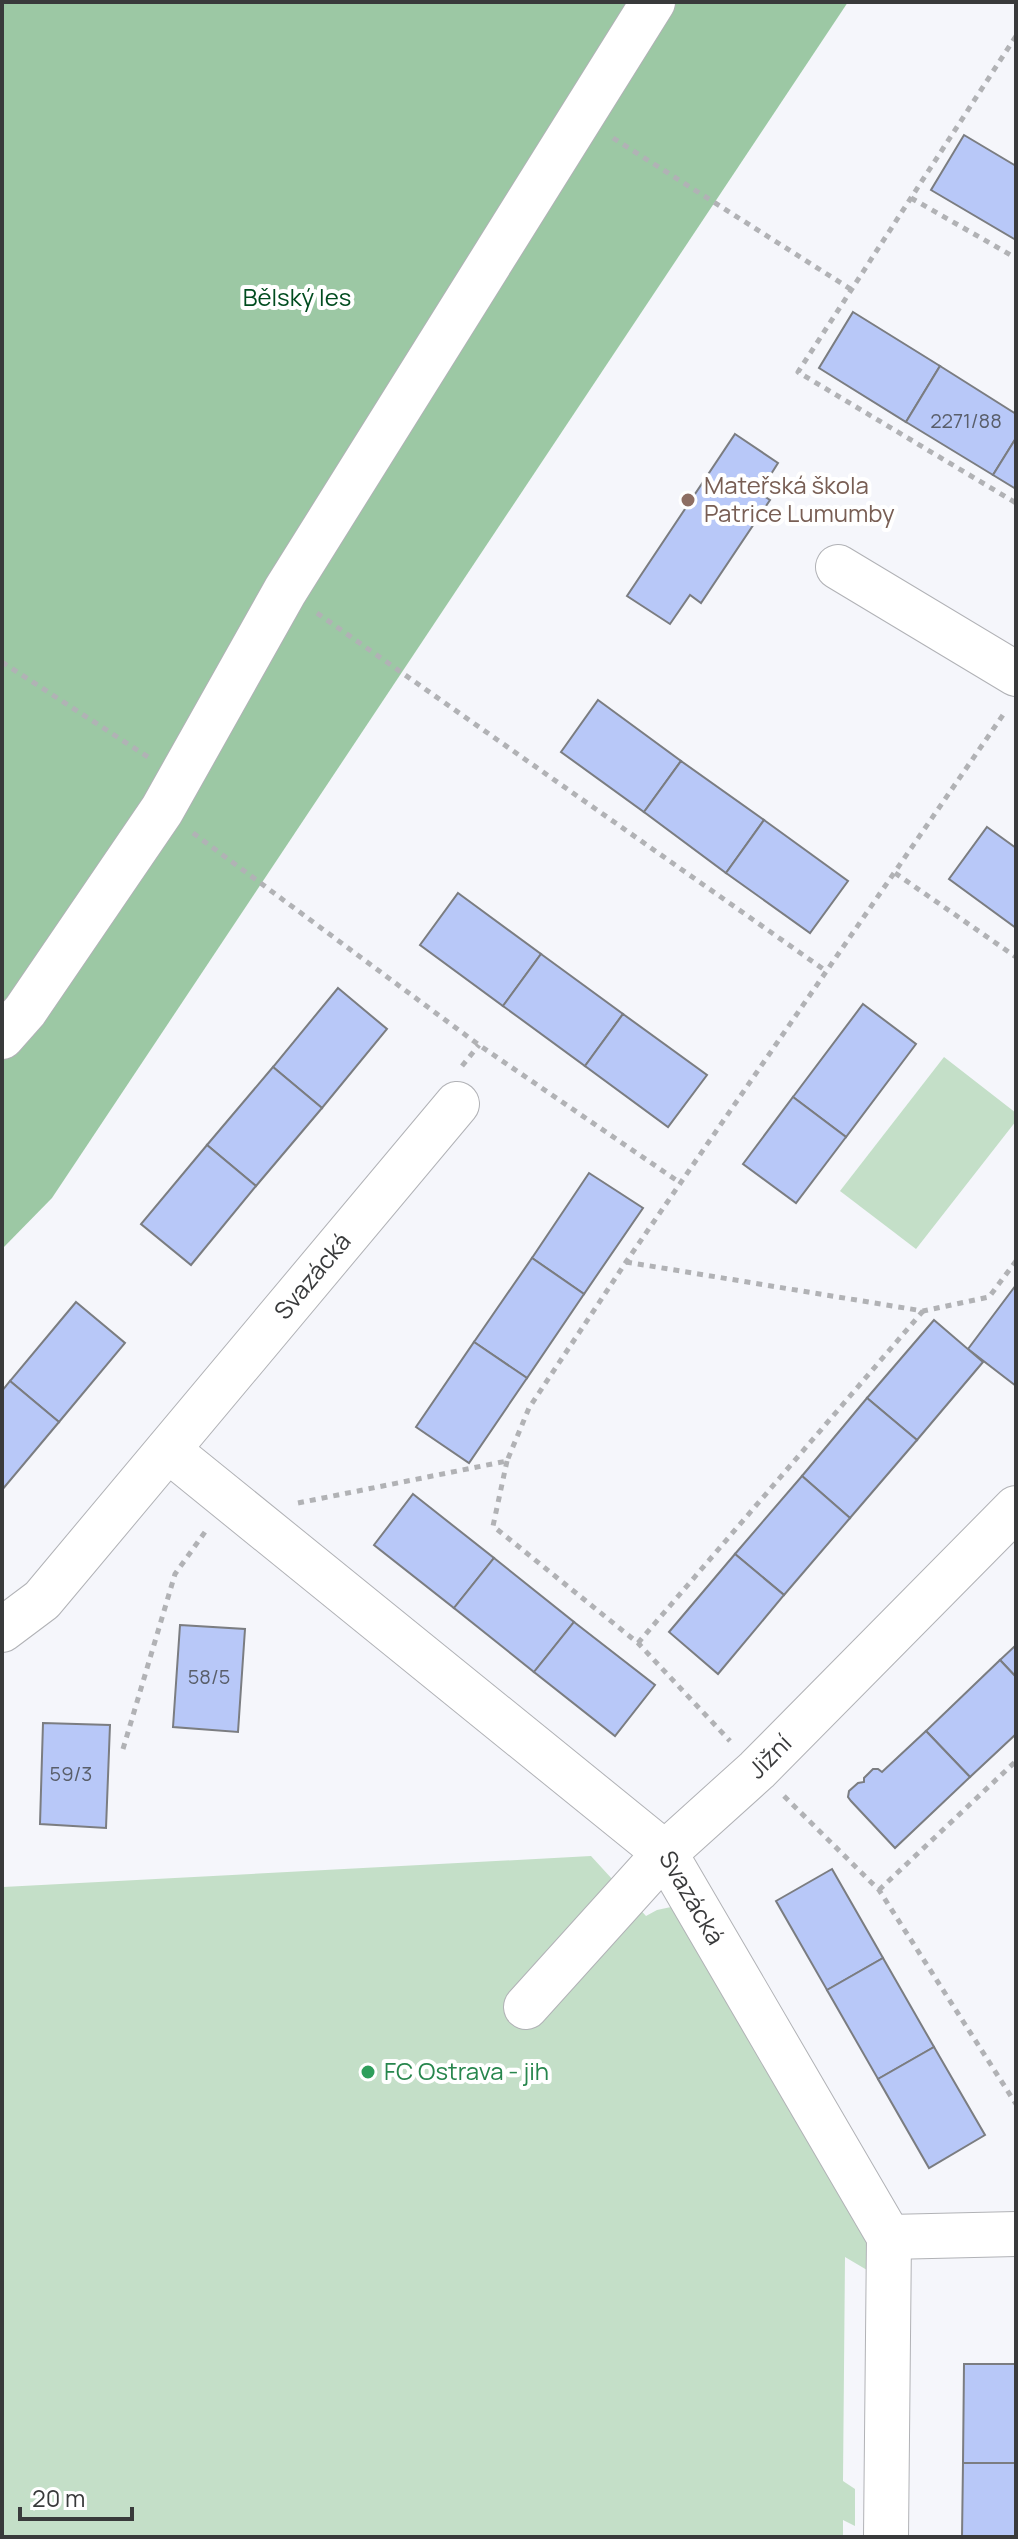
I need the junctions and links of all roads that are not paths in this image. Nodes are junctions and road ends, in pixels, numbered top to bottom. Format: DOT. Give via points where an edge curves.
graph roads {
  1 [pos="653,2"];
  2 [pos="838,567"];
  3 [pos="1012,691"];
  4 [pos="2,1037"];
  5 [pos="457,1104"];
  6 [pos="168,1450"];
  7 [pos="1016,1508"];
  8 [pos="2,1630"];
  9 [pos="665,1853"];
  10 [pos="526,2007"];
  11 [pos="1016,2234"];
  12 [pos="889,2237"];
  13 [pos="886,2537"];
  1 -- 4 [label="street" via="285,591 171,793 25,1011"];
  2 -- 3 [label="street"];
  5 -- 6 [label="street, Svazácká"];
  6 -- 8 [label="street, Svazácká" via="42,1600"];
  6 -- 9 [label="street, Svazácká"];
  7 -- 9 [label="street, Jižní" via="757,1770"];
  9 -- 10 [label="street, Jižní"];
  9 -- 12 [label="street, Svazácká"];
  11 -- 12 [label="street"];
  12 -- 13 [label="street"];
}
